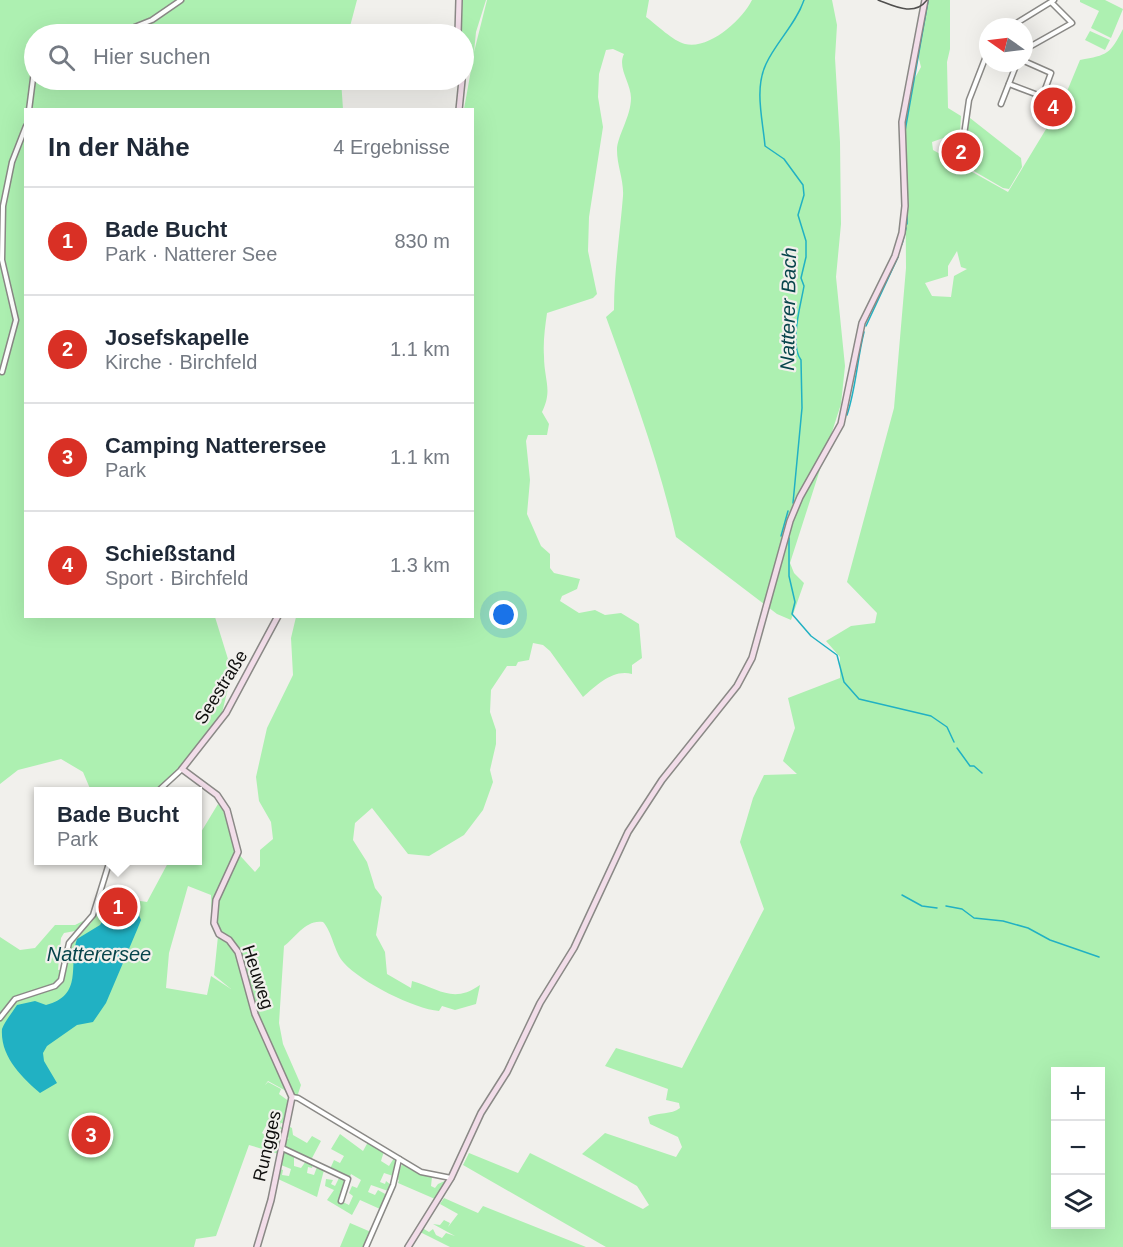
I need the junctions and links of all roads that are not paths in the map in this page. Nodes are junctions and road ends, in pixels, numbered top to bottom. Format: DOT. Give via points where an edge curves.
graph roads {
  1 [pos="181,0"];
  2 [pos="459,0"];
  3 [pos="1053,1"];
  4 [pos="925,3"];
  5 [pos="1025,18"];
  6 [pos="144,24"];
  7 [pos="458,24"];
  8 [pos="1033,45"];
  9 [pos="1033,65"];
  10 [pos="980,72"];
  11 [pos="1014,72"];
  12 [pos="1009,84"];
  13 [pos="32,90"];
  14 [pos="461,90"];
  15 [pos="1001,104"];
  16 [pos="29,108"];
  17 [pos="459,108"];
  18 [pos="24,131"];
  19 [pos="952,163"];
  20 [pos="2,372"];
  21 [pos="277,618"];
  22 [pos="182,769"];
  23 [pos="162,787"];
  24 [pos="109,865"];
  25 [pos="0,1018"];
  26 [pos="292,1098"];
  27 [pos="282,1148"];
  28 [pos="399,1159"];
  29 [pos="451,1178"];
  30 [pos="341,1201"];
  31 [pos="257,1247"];
  32 [pos="366,1247"];
  33 [pos="408,1247"];
  1 -- 6 [label="street"];
  2 -- 7 [label="main road"];
  3 -- 5 [label="street"];
  3 -- 8 [label="street" via="1072,23"];
  4 -- 29 [label="main road" via="902,122 902,233 862,323 841,424 790,521 752,658 737,686 662,780 631,827 582,933 481,1113"];
  9 -- 12 [label="street" via="1051,73 1044,92 1038,95"];
  10 -- 19 [label="street" via="969,100 964,135"];
  11 -- 12 [label="street"];
  12 -- 15 [label="street"];
  13 -- 16 [label="street"];
  14 -- 17 [label="main road"];
  18 -- 20 [label="street" via="12,162 3,209 2,260 16,320"];
  21 -- 22 [label="main road, Seestraße" via="232,704"];
  22 -- 23 [label="street"];
  22 -- 26 [label="main road, Heuweg" via="217,795 227,810 238,852 216,900 214,923 219,934 238,952 255,1014"];
  24 -- 25 [label="street" via="90,920 69,943 61,980 55,986 15,999"];
  26 -- 27 [label="main road, Rungges"];
  26 -- 28 [label="street"];
  27 -- 30 [label="street" via="348,1179"];
  27 -- 31 [label="main road, Rungges"];
  28 -- 29 [label="street" via="421,1172"];
  28 -- 32 [label="street" via="393,1185"];
  29 -- 33 [label="main road"];
}
